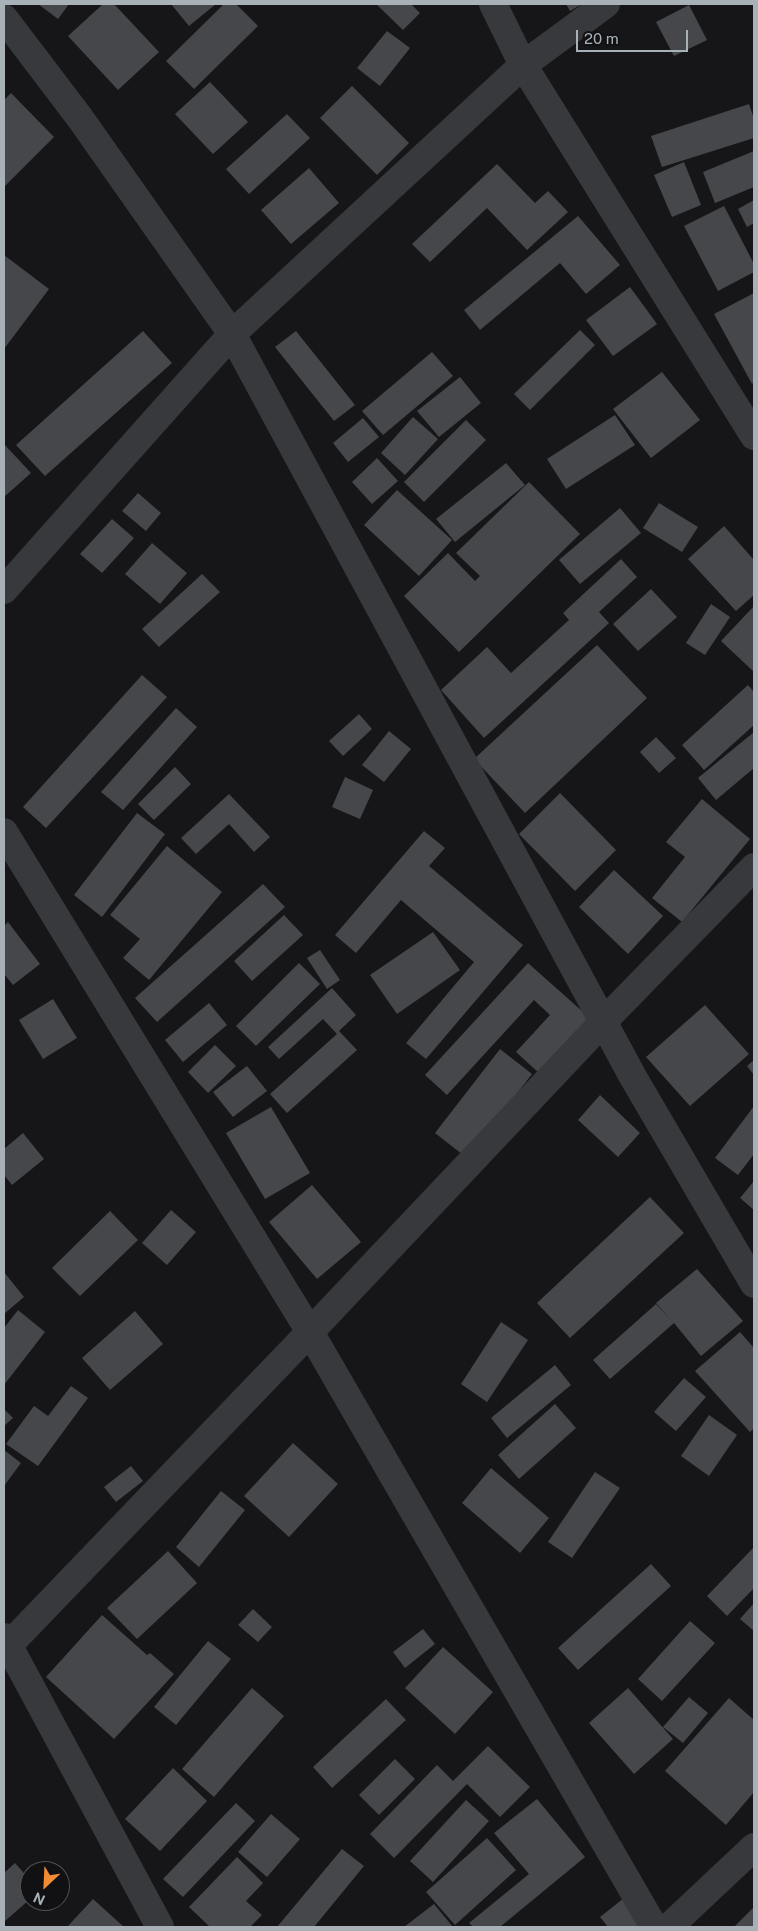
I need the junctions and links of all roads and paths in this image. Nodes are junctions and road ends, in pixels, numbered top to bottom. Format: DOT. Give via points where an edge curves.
graph roads {
  1 [pos="493,4"];
  2 [pos="606,4"];
  3 [pos="4,18"];
  4 [pos="523,65"];
  5 [pos="232,334"];
  6 [pos="754,436"];
  7 [pos="4,590"];
  8 [pos="4,832"];
  9 [pos="754,867"];
  10 [pos="604,1020"];
  11 [pos="754,1284"];
  12 [pos="310,1332"];
  13 [pos="5,1644"];
  14 [pos="754,1847"];
  15 [pos="160,1927"];
  16 [pos="654,1927"];
  17 [pos="669,1927"];
  1 -- 4 [label="street"];
  2 -- 4 [label="street"];
  3 -- 5 [label="street" via="80,118"];
  4 -- 5 [label="street"];
  4 -- 6 [label="street"];
  5 -- 7 [label="street"];
  5 -- 10 [label="street"];
  8 -- 12 [label="street"];
  9 -- 10 [label="street"];
  10 -- 11 [label="street" via="633,1077"];
  10 -- 12 [label="street"];
  12 -- 13 [label="street"];
  12 -- 16 [label="street"];
  13 -- 15 [label="street"];
  14 -- 17 [label="street"];
}
